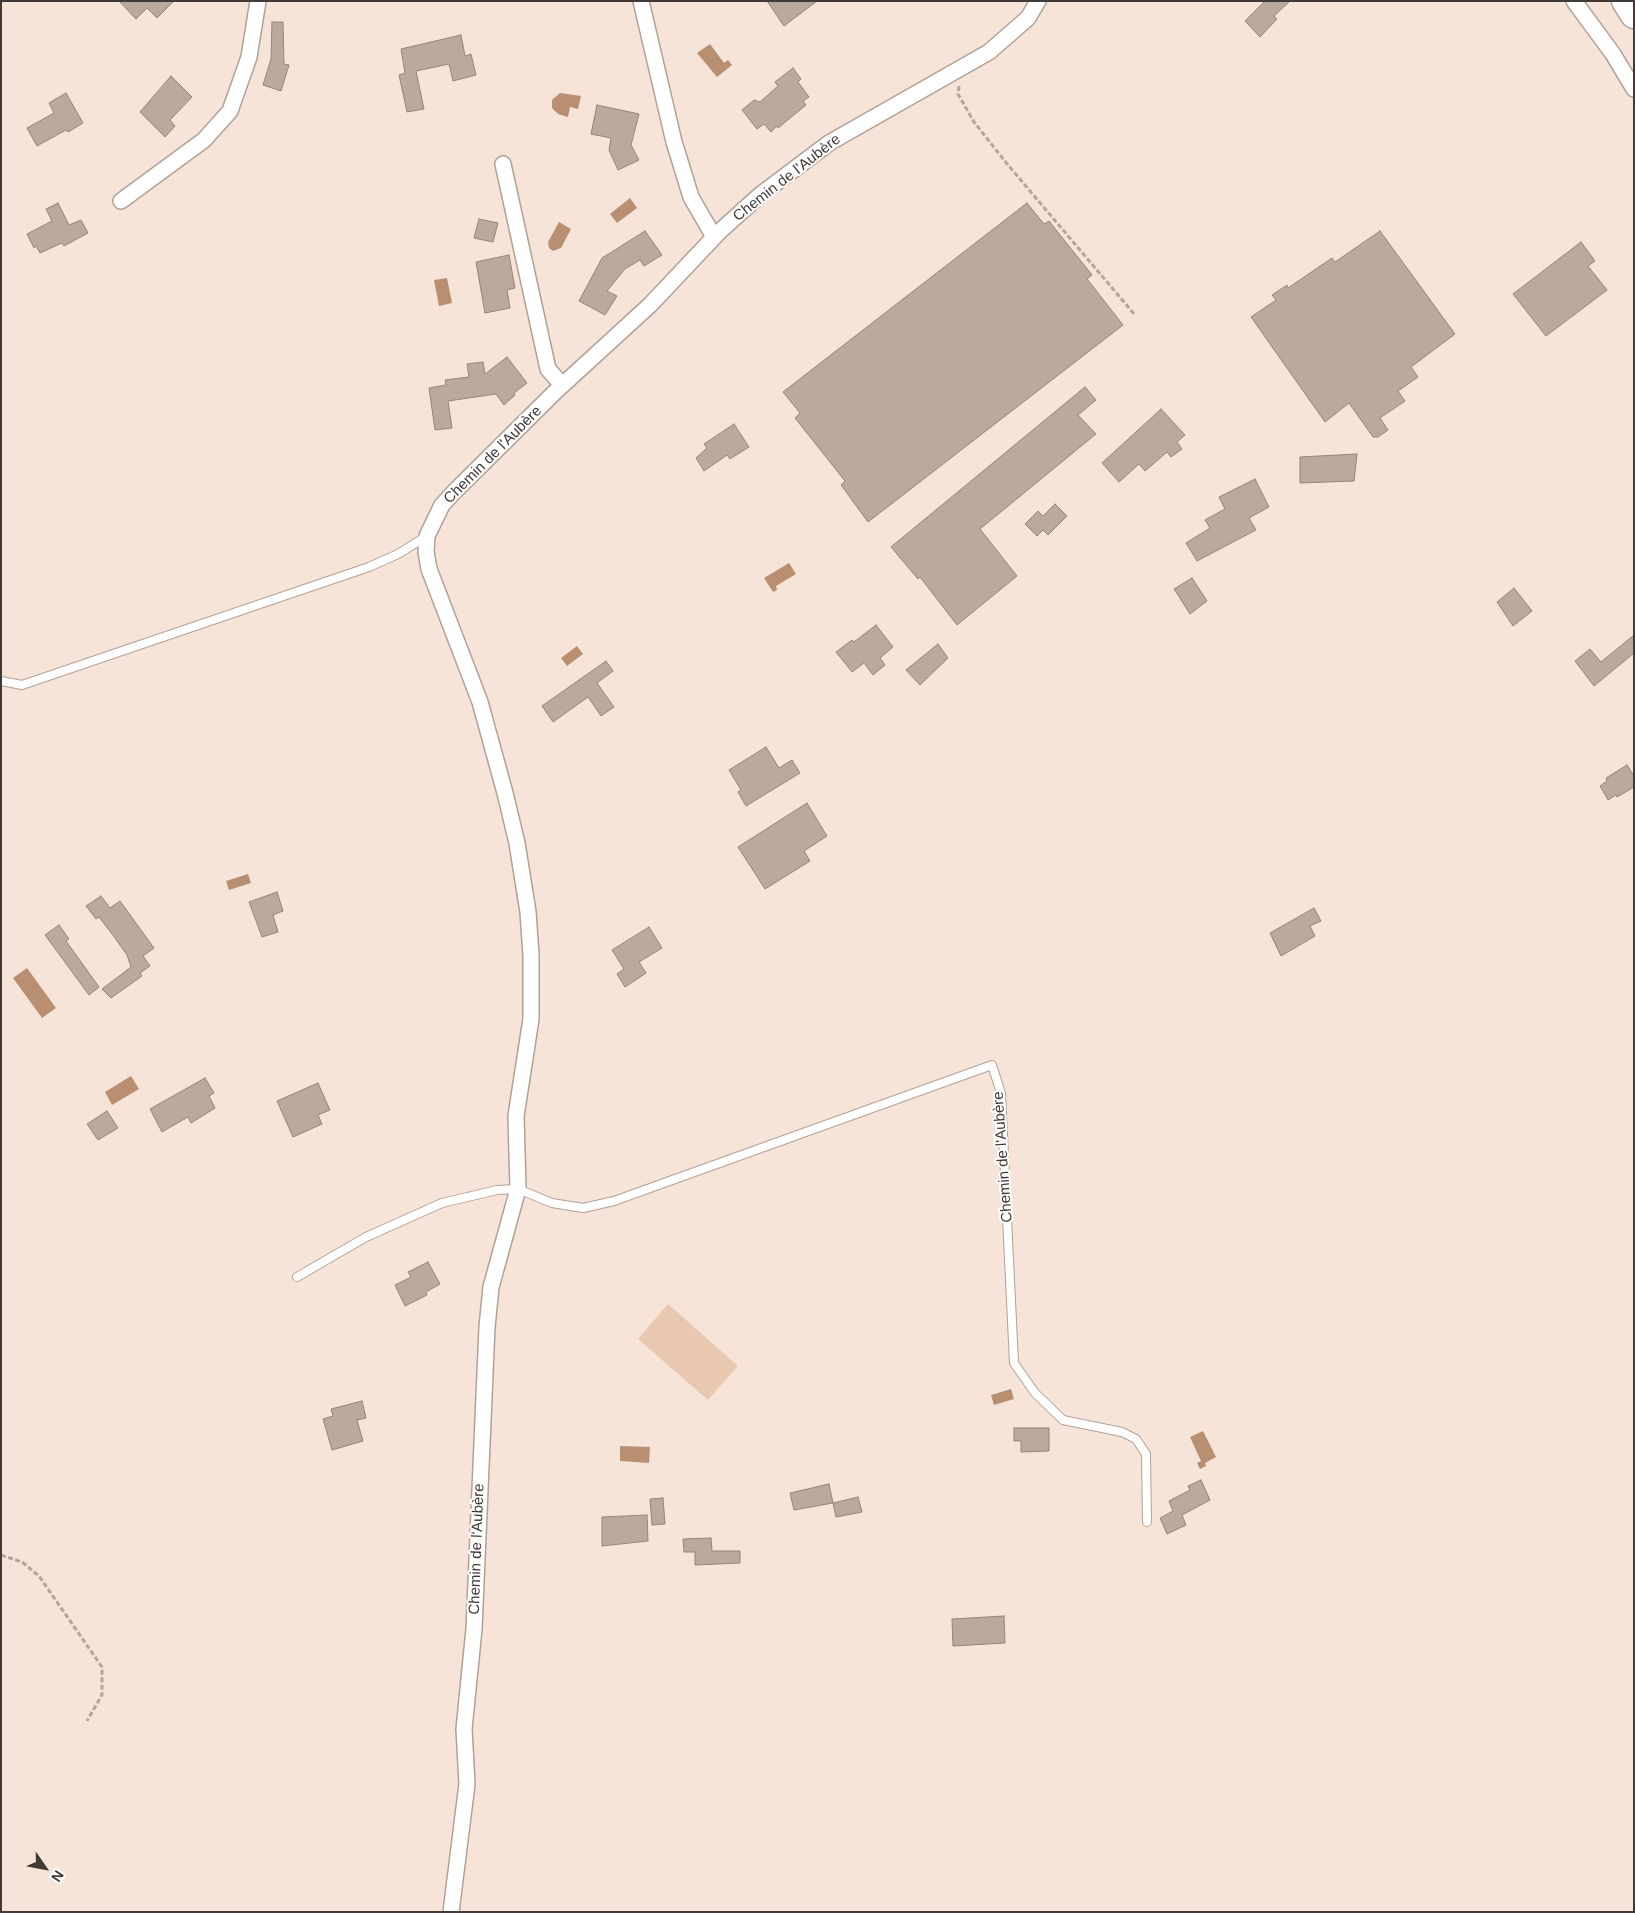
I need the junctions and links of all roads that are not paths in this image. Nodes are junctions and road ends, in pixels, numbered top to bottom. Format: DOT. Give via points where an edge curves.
graph roads {
  1 [pos="258,1"];
  2 [pos="641,1"];
  3 [pos="1038,1"];
  4 [pos="1574,1"];
  5 [pos="1625,1"];
  6 [pos="1634,15"];
  7 [pos="1634,89"];
  8 [pos="503,164"];
  9 [pos="120,201"];
  10 [pos="714,237"];
  11 [pos="562,385"];
  12 [pos="427,536"];
  13 [pos="1,681"];
  14 [pos="518,1189"];
  15 [pos="297,1277"];
  16 [pos="1147,1522"];
  17 [pos="451,1912"];
  1 -- 9 [label="street" via="249,57 230,110 204,140"];
  2 -- 10 [label="street" via="682,169 691,197"];
  3 -- 10 [label="street, Chemin de l'Aubère" via="1028,18 989,52 829,142 760,195"];
  4 -- 7 [label="street"];
  5 -- 6 [label="highway"];
  8 -- 11 [label="street" via="548,369"];
  10 -- 11 [label="street, Chemin de l'Aubère" via="650,305"];
  11 -- 12 [label="street, Chemin de l'Aubère" via="442,505"];
  12 -- 13 [label="lane" via="369,567 22,685"];
  12 -- 14 [label="street, Chemin de l'Aubère" via="429,569 488,726 517,844 528,912 531,1019 516,1116"];
  14 -- 15 [label="lane" via="498,1190 442,1203 366,1237"];
  14 -- 16 [label="lane, Chemin de l'Aubère" via="552,1203 583,1208 614,1201 992,1065 1001,1093 1014,1364 1035,1393 1063,1420 1122,1432 1136,1439 1146,1454"];
  14 -- 17 [label="street, Chemin de l'Aubère" via="490,1297 474,1629 464,1729 467,1784"];
}
